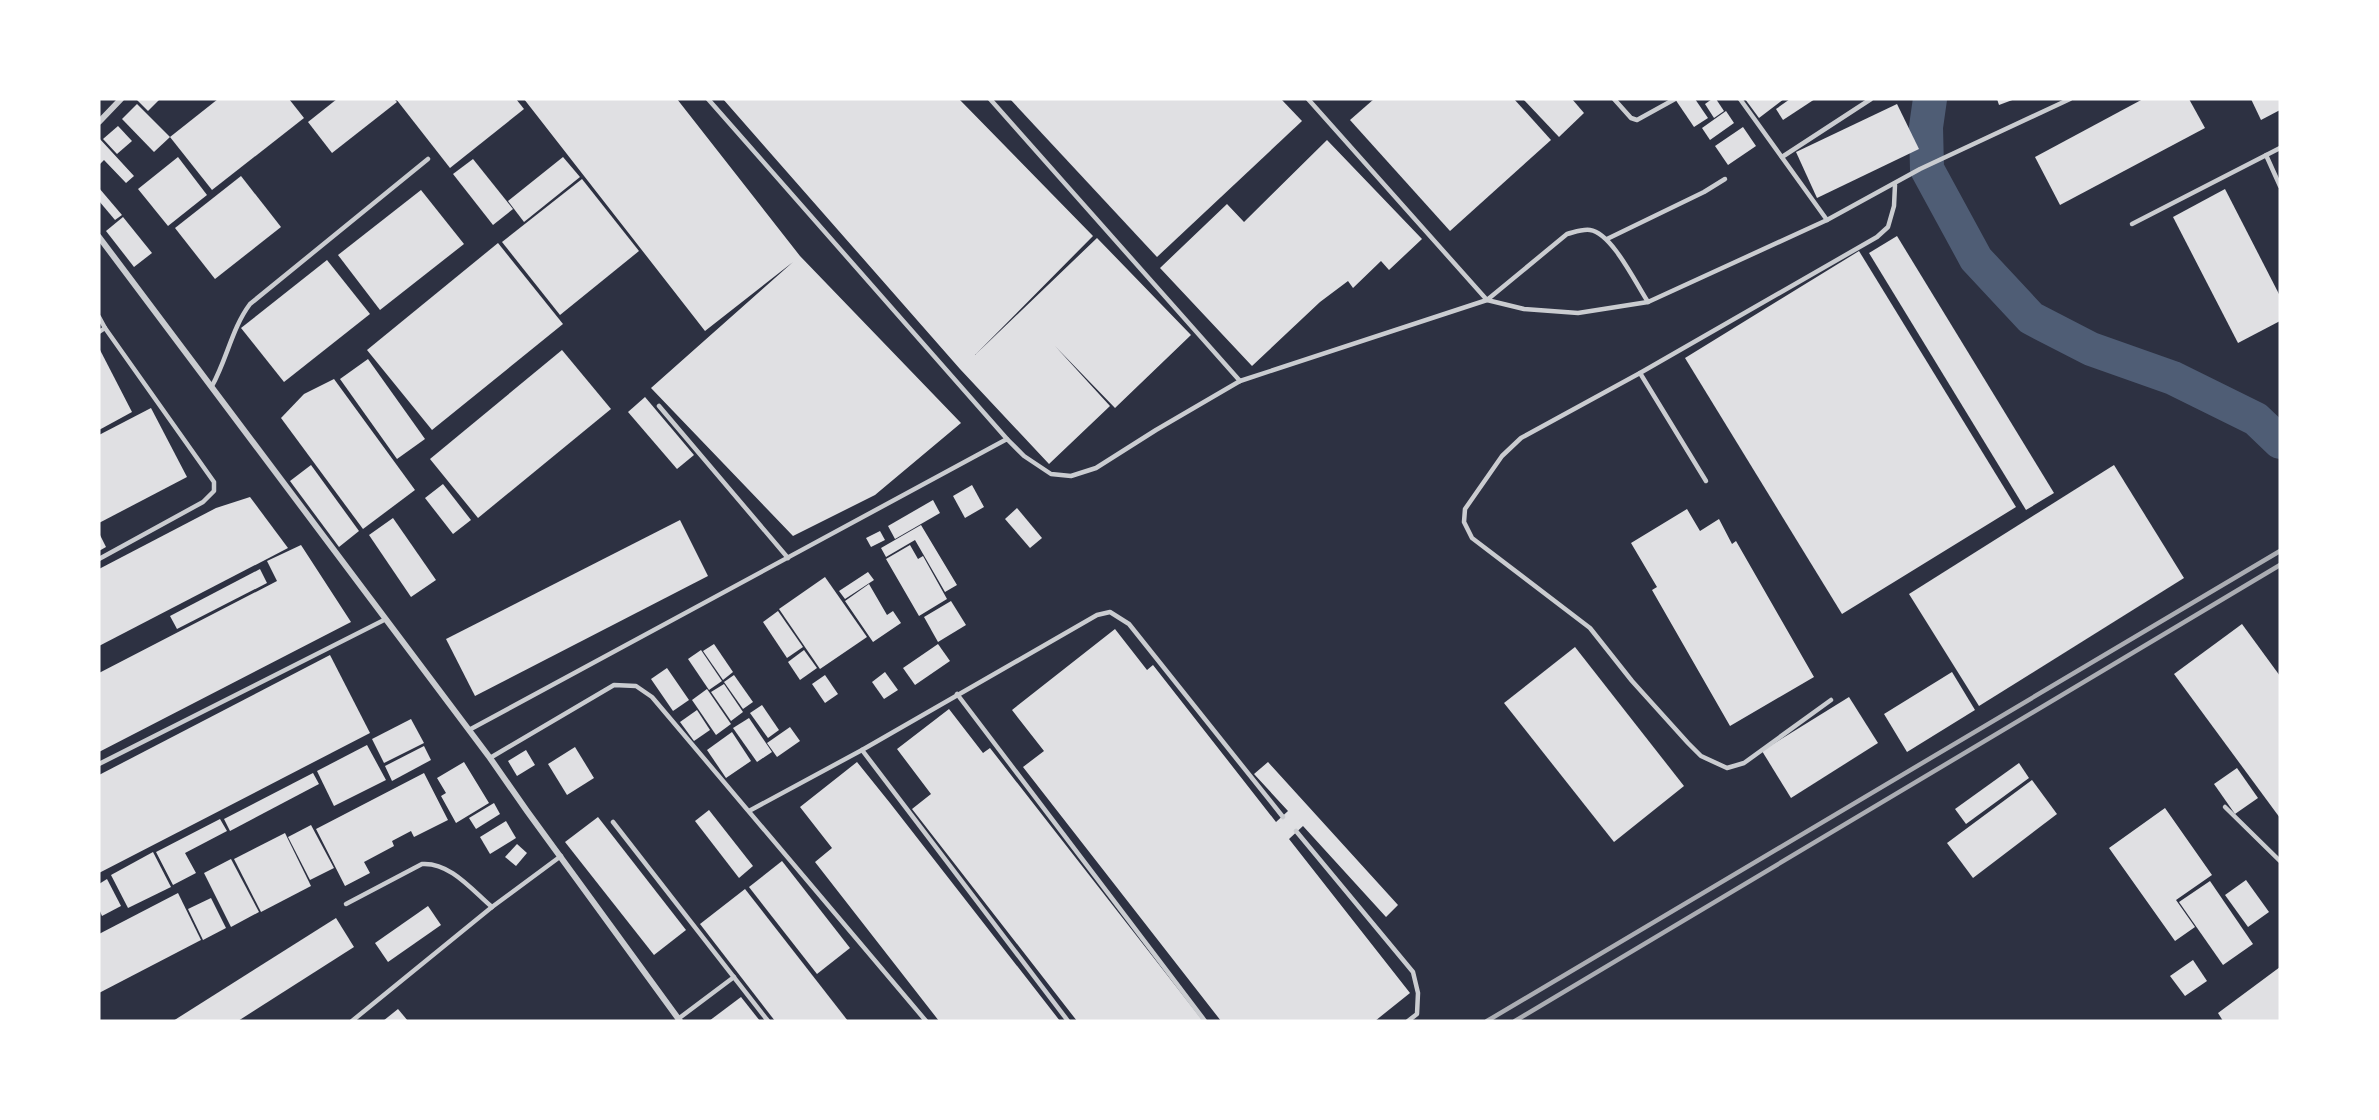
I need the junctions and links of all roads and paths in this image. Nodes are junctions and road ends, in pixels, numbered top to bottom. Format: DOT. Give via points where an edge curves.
graph roads {
  1 [pos="121,99"];
  2 [pos="708,99"];
  3 [pos="990,99"];
  4 [pos="1308,99"];
  5 [pos="1614,99"];
  6 [pos="1675,99"];
  7 [pos="1740,99"];
  8 [pos="1871,99"];
  9 [pos="2070,99"];
  10 [pos="99,122"];
  11 [pos="2280,148"];
  12 [pos="2266,155"];
  13 [pos="1782,157"];
  14 [pos="428,159"];
  15 [pos="1725,179"];
  16 [pos="1895,185"];
  17 [pos="2280,186"];
  18 [pos="1827,220"];
  19 [pos="2132,224"];
  20 [pos="99,237"];
  21 [pos="1607,239"];
  22 [pos="1487,300"];
  23 [pos="1648,302"];
  24 [pos="99,317"];
  25 [pos="105,328"];
  26 [pos="99,332"];
  27 [pos="1640,373"];
  28 [pos="1240,381"];
  29 [pos="212,386"];
  30 [pos="659,406"];
  31 [pos="1007,439"];
  32 [pos="1706,482"];
  33 [pos="788,558"];
  34 [pos="99,559"];
  35 [pos="386,619"];
  36 [pos="957,694"];
  37 [pos="1831,700"];
  38 [pos="469,730"];
  39 [pos="862,750"];
  40 [pos="490,758"];
  41 [pos="99,764"];
  42 [pos="2225,807"];
  43 [pos="749,810"];
  44 [pos="1283,817"];
  45 [pos="613,822"];
  46 [pos="1296,831"];
  47 [pos="561,856"];
  48 [pos="2280,861"];
  49 [pos="346,904"];
  50 [pos="492,907"];
  51 [pos="734,977"];
  52 [pos="679,1020"];
  53 [pos="352,1021"];
  54 [pos="768,1021"];
  55 [pos="926,1021"];
  56 [pos="1068,1021"];
  57 [pos="1205,1021"];
  58 [pos="1408,1021"];
  1 -- 10 [label="street"];
  2 -- 31 [label="lane"];
  3 -- 28 [label="lane"];
  4 -- 22 [label="lane"];
  5 -- 6 [label="lane" via="1637,120"];
  7 -- 13 [label="lane"];
  8 -- 13 [label="lane"];
  9 -- 16 [label="lane" via="1920,169"];
  11 -- 12 [label="lane"];
  12 -- 17 [label="lane"];
  12 -- 19 [label="lane"];
  13 -- 18 [label="lane"];
  14 -- 29 [label="lane" via="250,304 234,329"];
  15 -- 21 [label="lane"];
  16 -- 18 [label="lane"];
  16 -- 27 [label="lane" via="1888,228 1876,237"];
  18 -- 23 [label="lane"];
  20 -- 29 [label="street"];
  21 -- 22 [label="lane" via="1592,230 1567,234"];
  21 -- 23 [label="lane"];
  22 -- 23 [label="lane" via="1524,309 1578,313"];
  22 -- 28 [label="lane"];
  24 -- 25 [label="lane"];
  25 -- 26 [label="lane"];
  25 -- 34 [label="lane" via="214,482 214,491 203,502"];
  27 -- 32 [label="lane"];
  27 -- 37 [label="lane" via="1540,426 1502,456 1465,509 1464,522 1472,538 1590,628 1701,756 1728,768 1744,763"];
  28 -- 31 [label="lane" via="1096,468 1071,476 1051,474"];
  29 -- 35 [label="street"];
  30 -- 33 [label="lane"];
  31 -- 33 [label="lane"];
  33 -- 38 [label="lane"];
  35 -- 38 [label="street"];
  35 -- 41 [label="lane"];
  36 -- 39 [label="lane"];
  36 -- 44 [label="lane" via="1097,615 1110,612 1129,624"];
  36 -- 57 [label="lane"];
  38 -- 40 [label="street"];
  39 -- 43 [label="lane"];
  39 -- 56 [label="lane"];
  40 -- 43 [label="lane" via="614,685 636,686 652,697"];
  40 -- 47 [label="street"];
  42 -- 48 [label="lane"];
  43 -- 55 [label="lane"];
  45 -- 51 [label="lane"];
  46 -- 58 [label="lane" via="1413,972 1417,1014"];
  47 -- 50 [label="lane"];
  47 -- 52 [label="street"];
  49 -- 50 [label="lane" via="422,864 432,863 446,868"];
  50 -- 53 [label="lane"];
  51 -- 52 [label="lane"];
  51 -- 54 [label="lane"];
}
